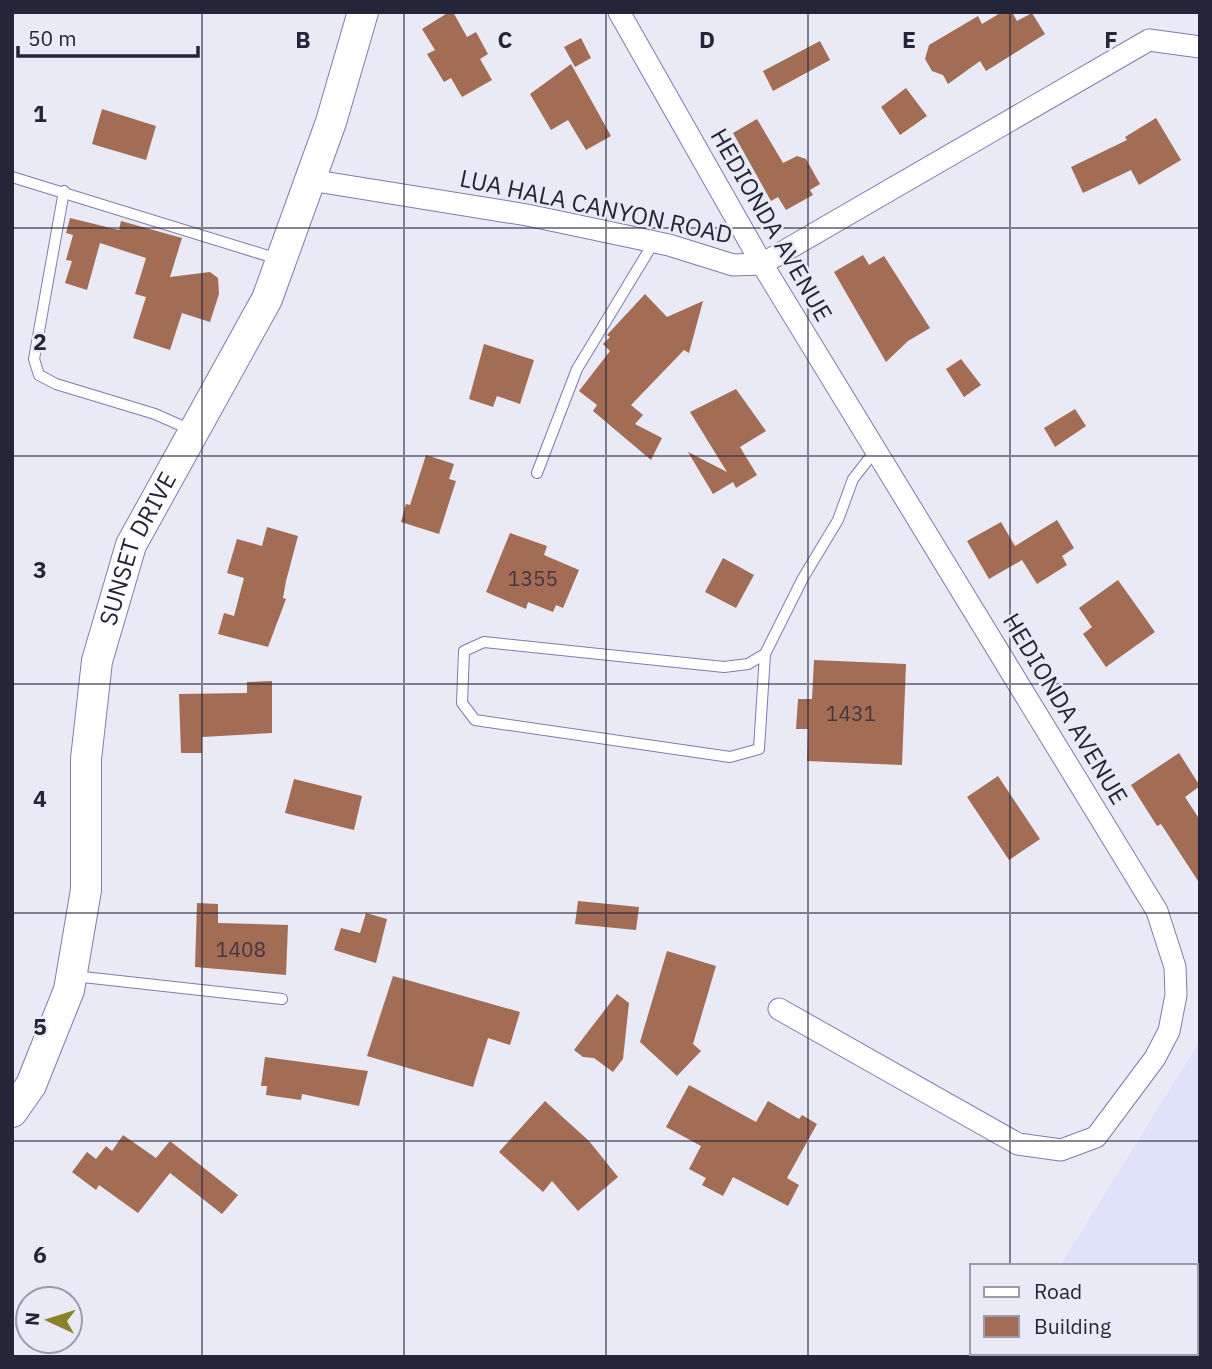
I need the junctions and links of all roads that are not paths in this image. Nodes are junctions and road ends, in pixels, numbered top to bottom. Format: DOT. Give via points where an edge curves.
graph roads {
  1 [pos="363,12"];
  2 [pos="619,12"];
  3 [pos="1200,47"];
  4 [pos="12,177"];
  5 [pos="310,180"];
  6 [pos="64,191"];
  7 [pos="654,242"];
  8 [pos="281,259"];
  9 [pos="762,264"];
  10 [pos="193,432"];
  11 [pos="875,451"];
  12 [pos="537,473"];
  13 [pos="765,654"];
  14 [pos="72,975"];
  15 [pos="282,999"];
  16 [pos="779,1009"];
  17 [pos="12,1112"];
  1 -- 5 [label="main road, SUNSET DRIVE"];
  2 -- 9 [label="street, HEDIONDA AVENUE"];
  3 -- 9 [label="street, LUA HALA CANYON ROAD" via="1149,40"];
  4 -- 6 [label="lane"];
  5 -- 7 [label="street, LUA HALA CANYON ROAD" via="527,215"];
  5 -- 8 [label="main road, SUNSET DRIVE"];
  6 -- 8 [label="lane"];
  6 -- 10 [label="lane" via="34,359 39,375 155,414"];
  7 -- 9 [label="street, LUA HALA CANYON ROAD" via="733,265"];
  7 -- 12 [label="lane" via="577,369"];
  8 -- 10 [label="main road, SUNSET DRIVE" via="267,299"];
  9 -- 11 [label="street, HEDIONDA AVENUE"];
  10 -- 14 [label="main road, SUNSET DRIVE" via="131,545 97,662 86,759 86,891"];
  11 -- 13 [label="lane" via="853,479 838,520"];
  11 -- 16 [label="street, HEDIONDA AVENUE" via="1157,911 1175,967 1176,995 1169,1031 1154,1058 1096,1137 1061,1150 1018,1144"];
  13 -- 13 [label="lane" via="748,664 724,667 484,642 464,651 462,703 475,720 730,757 759,749"];
  14 -- 15 [label="lane"];
  14 -- 17 [label="main road, SUNSET DRIVE" via="31,1085"];
}
